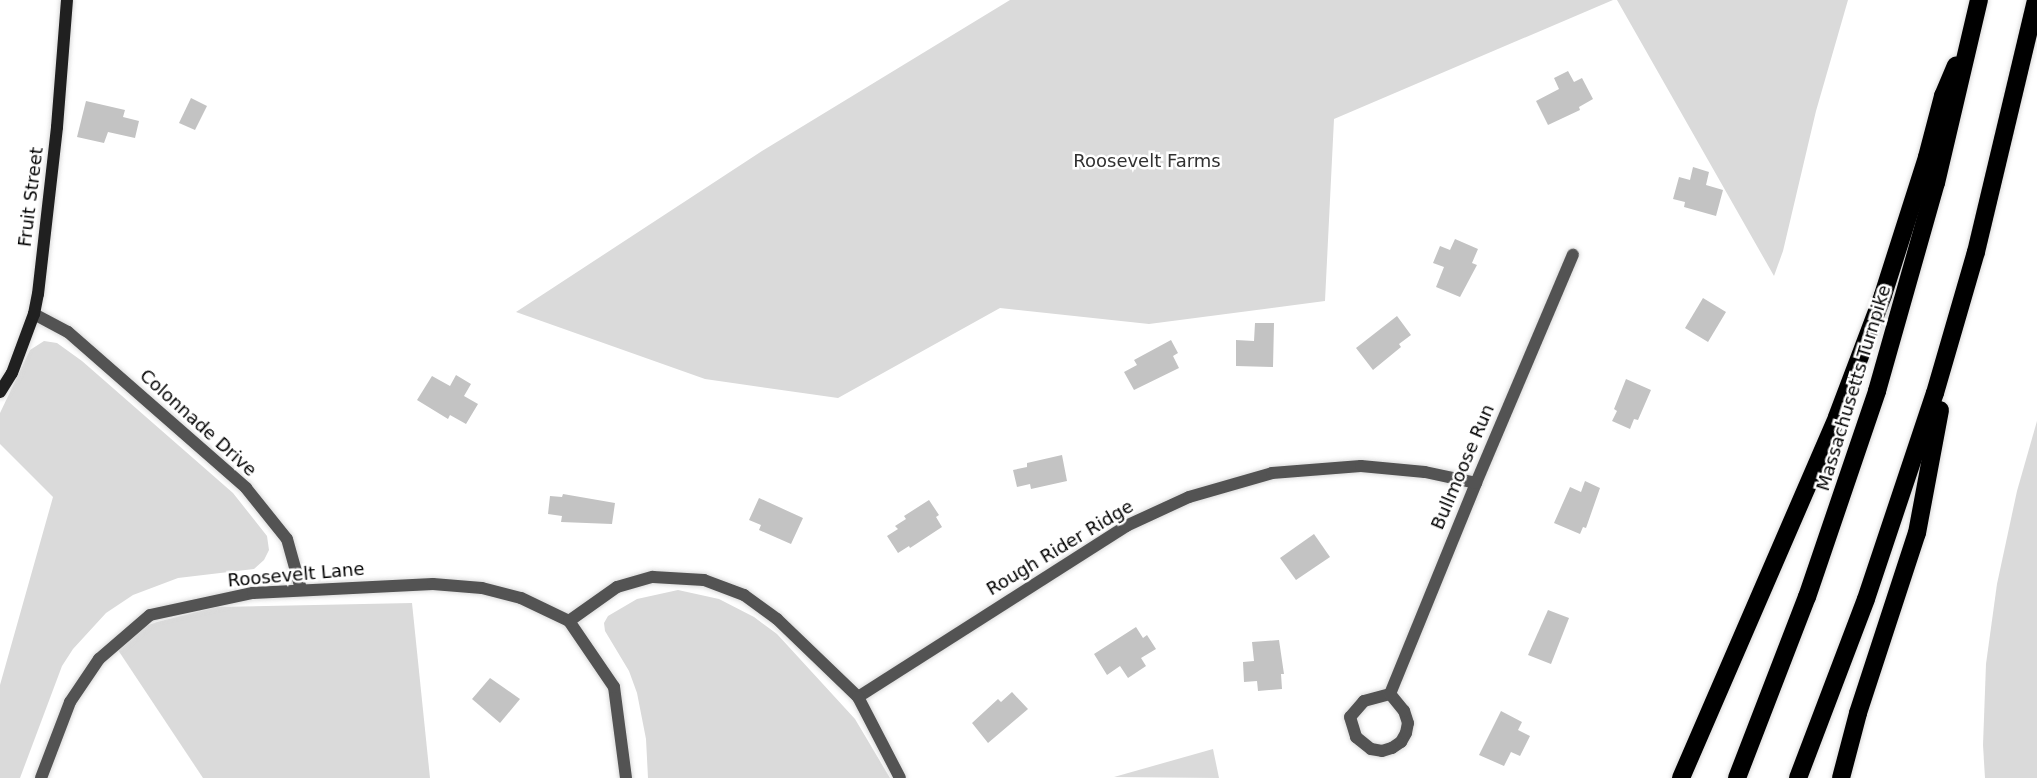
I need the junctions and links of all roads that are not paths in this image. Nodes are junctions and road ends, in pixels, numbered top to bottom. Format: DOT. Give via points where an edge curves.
graph roads {
  1 [pos="68,0"];
  2 [pos="1978,0"];
  3 [pos="2036,0"];
  4 [pos="1973,26"];
  5 [pos="1573,255"];
  6 [pos="33,314"];
  7 [pos="1956,322"];
  8 [pos="0,392"];
  9 [pos="1476,483"];
  10 [pos="301,589"];
  11 [pos="569,621"];
  12 [pos="1390,694"];
  13 [pos="858,698"];
  14 [pos="41,778"];
  15 [pos="626,778"];
  16 [pos="900,778"];
  17 [pos="1681,778"];
  18 [pos="1737,778"];
  19 [pos="1798,778"];
  20 [pos="1841,778"];
  1 -- 6 [label="street, Fruit Street" via="57,127"];
  2 -- 4 [label="highway, Massachusetts Turnpike"];
  3 -- 7 [label="highway" via="1997,170"];
  4 -- 17 [label="highway" via="1943,96 1883,295 1837,417"];
  4 -- 18 [label="highway, Massachusetts Turnpike" via="1933,195 1877,391 1807,597"];
  5 -- 9 [label="street, Bullmoose Run"];
  6 -- 8 [label="street, Fruit Street" via="12,373"];
  6 -- 10 [label="street, Colonnade Drive" via="68,332 246,488 287,539"];
  7 -- 19 [label="highway" via="1890,531"];
  7 -- 20 [label="highway" via="1917,533 1858,713"];
  9 -- 12 [label="street, Bullmoose Run"];
  9 -- 13 [label="street, Rough Rider Ridge" via="1425,472 1361,466 1272,473 1189,497 1126,525"];
  10 -- 11 [label="street, Roosevelt Lane" via="433,584 482,588 521,598"];
  10 -- 14 [label="street, Roosevelt Lane" via="254,593 150,615 99,659 69,702"];
  11 -- 13 [label="street" via="617,587 653,577 705,580 744,595 777,619"];
  11 -- 15 [label="street" via="614,687"];
  12 -- 12 [label="street" via="1404,711 1406,733 1392,748 1371,749 1356,737 1350,717 1364,701"];
  13 -- 16 [label="street"];
}
